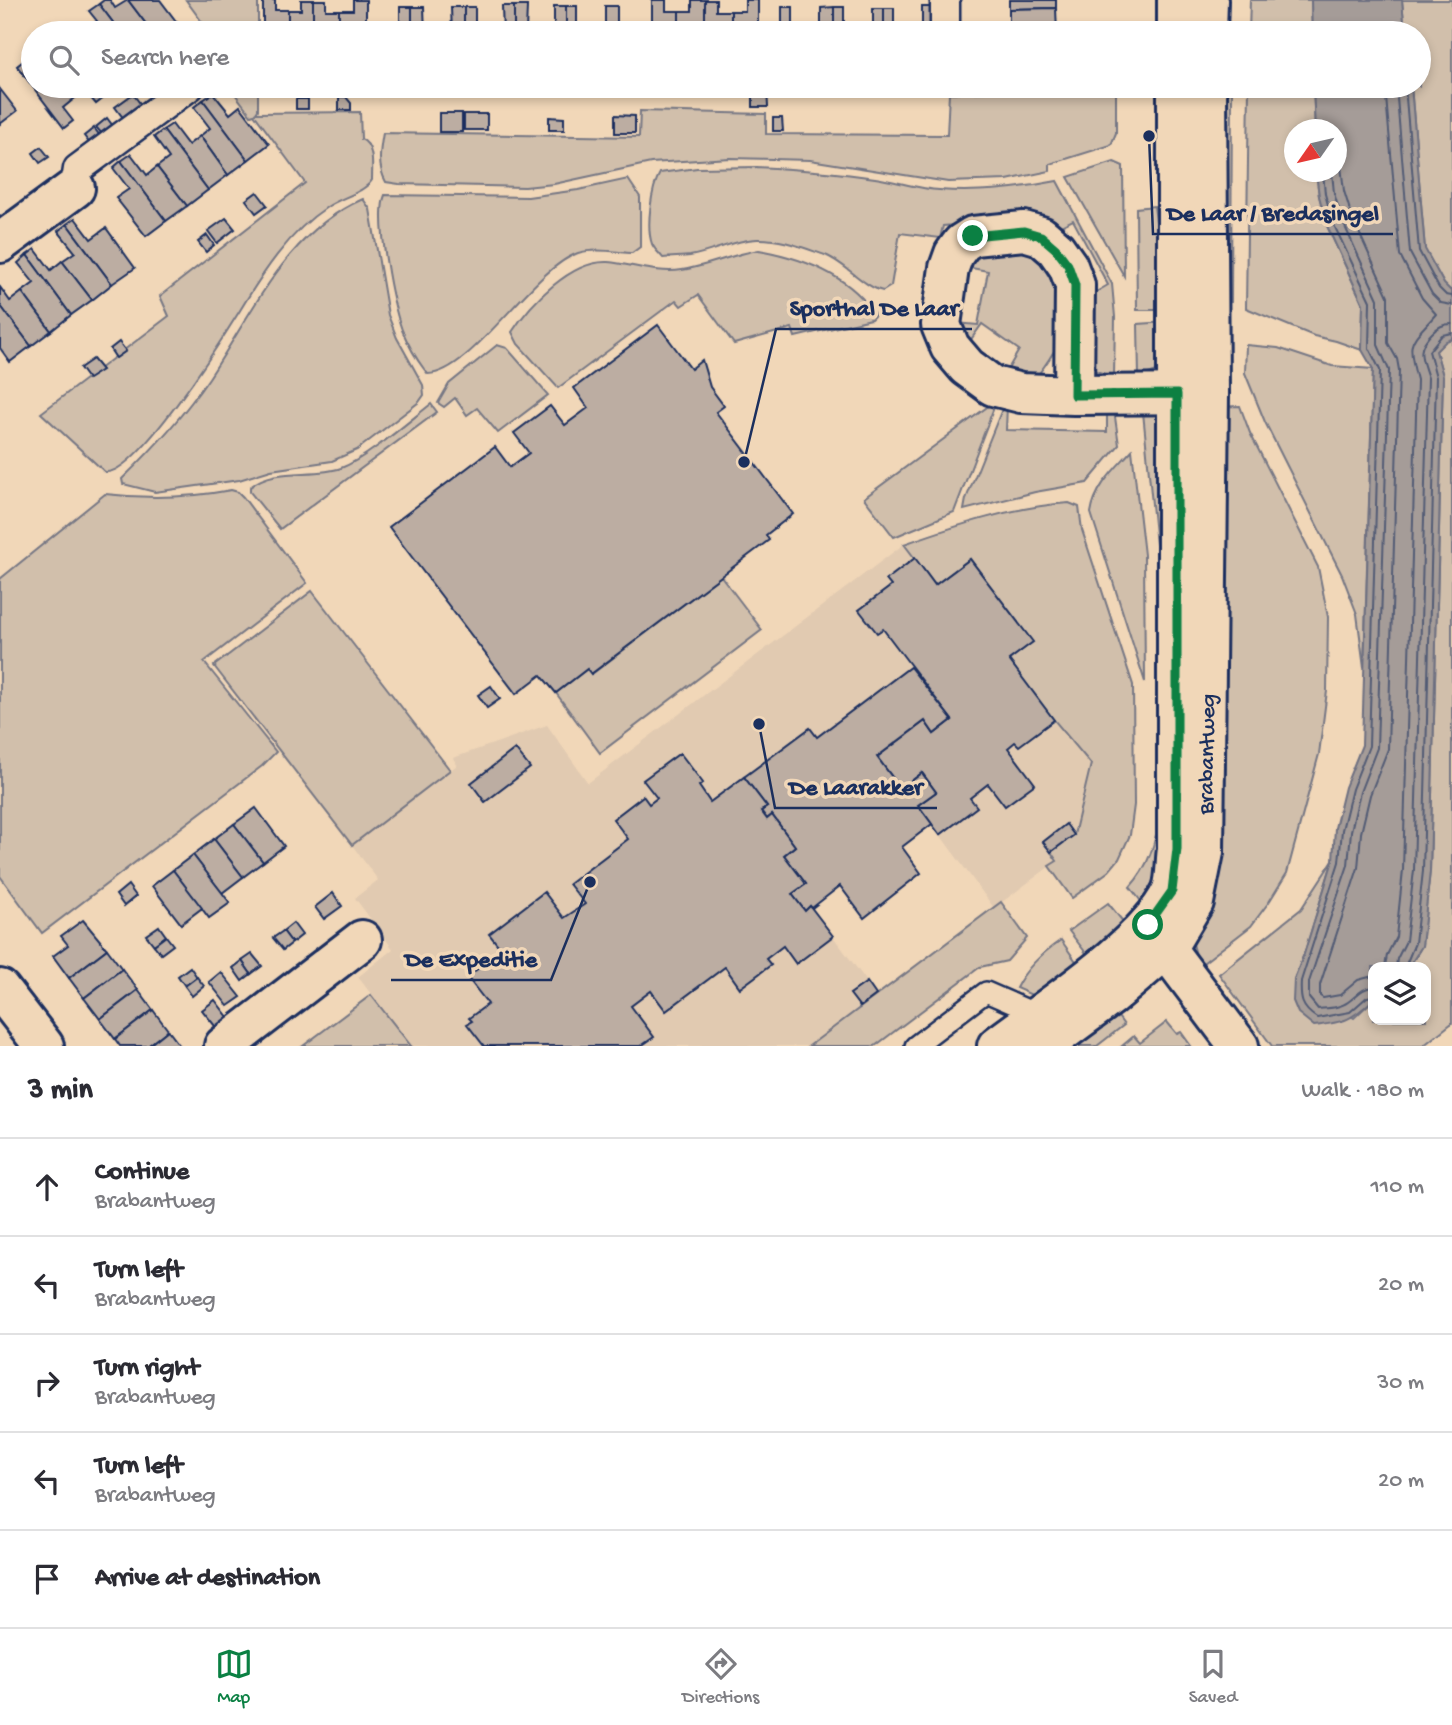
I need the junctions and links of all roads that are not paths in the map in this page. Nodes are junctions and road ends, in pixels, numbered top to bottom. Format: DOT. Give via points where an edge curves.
graph roads {
  1 [pos="946,0"];
  2 [pos="1177,0"];
  3 [pos="1208,0"];
  4 [pos="945,21"];
  5 [pos="1177,21"];
  6 [pos="1208,21"];
  7 [pos="174,98"];
  8 [pos="1178,98"];
  9 [pos="1207,98"];
  10 [pos="75,188"];
  11 [pos="0,243"];
  12 [pos="1193,394"];
  13 [pos="1074,395"];
  14 [pos="1157,937"];
  15 [pos="362,940"];
  16 [pos="0,989"];
  17 [pos="1046,1032"];
  18 [pos="44,1046"];
  19 [pos="224,1046"];
  20 [pos="915,1046"];
  21 [pos="997,1046"];
  22 [pos="1239,1046"];
  1 -- 4 [label="street"];
  2 -- 5 [label="street"];
  3 -- 6 [label="street"];
  7 -- 10 [label="street" via="78,169"];
  8 -- 12 [label="street, Brabantweg"];
  9 -- 12 [label="street, Brabantweg"];
  10 -- 11 [label="street"];
  12 -- 13 [label="street"];
  12 -- 14 [label="street, Brabantweg" via="1177,849 1172,891"];
  13 -- 13 [label="street" via="1021,393 993,386 967,367 950,346 941,325 949,268 962,243 973,236 1024,231 1041,236 1068,265 1075,285"];
  14 -- 17 [label="street, Brabantweg" via="1094,973"];
  14 -- 22 [label="street"];
  15 -- 19 [label="street"];
  16 -- 18 [label="street"];
  17 -- 20 [label="lane" via="986,992"];
  17 -- 21 [label="street, Brabantweg"];
}
